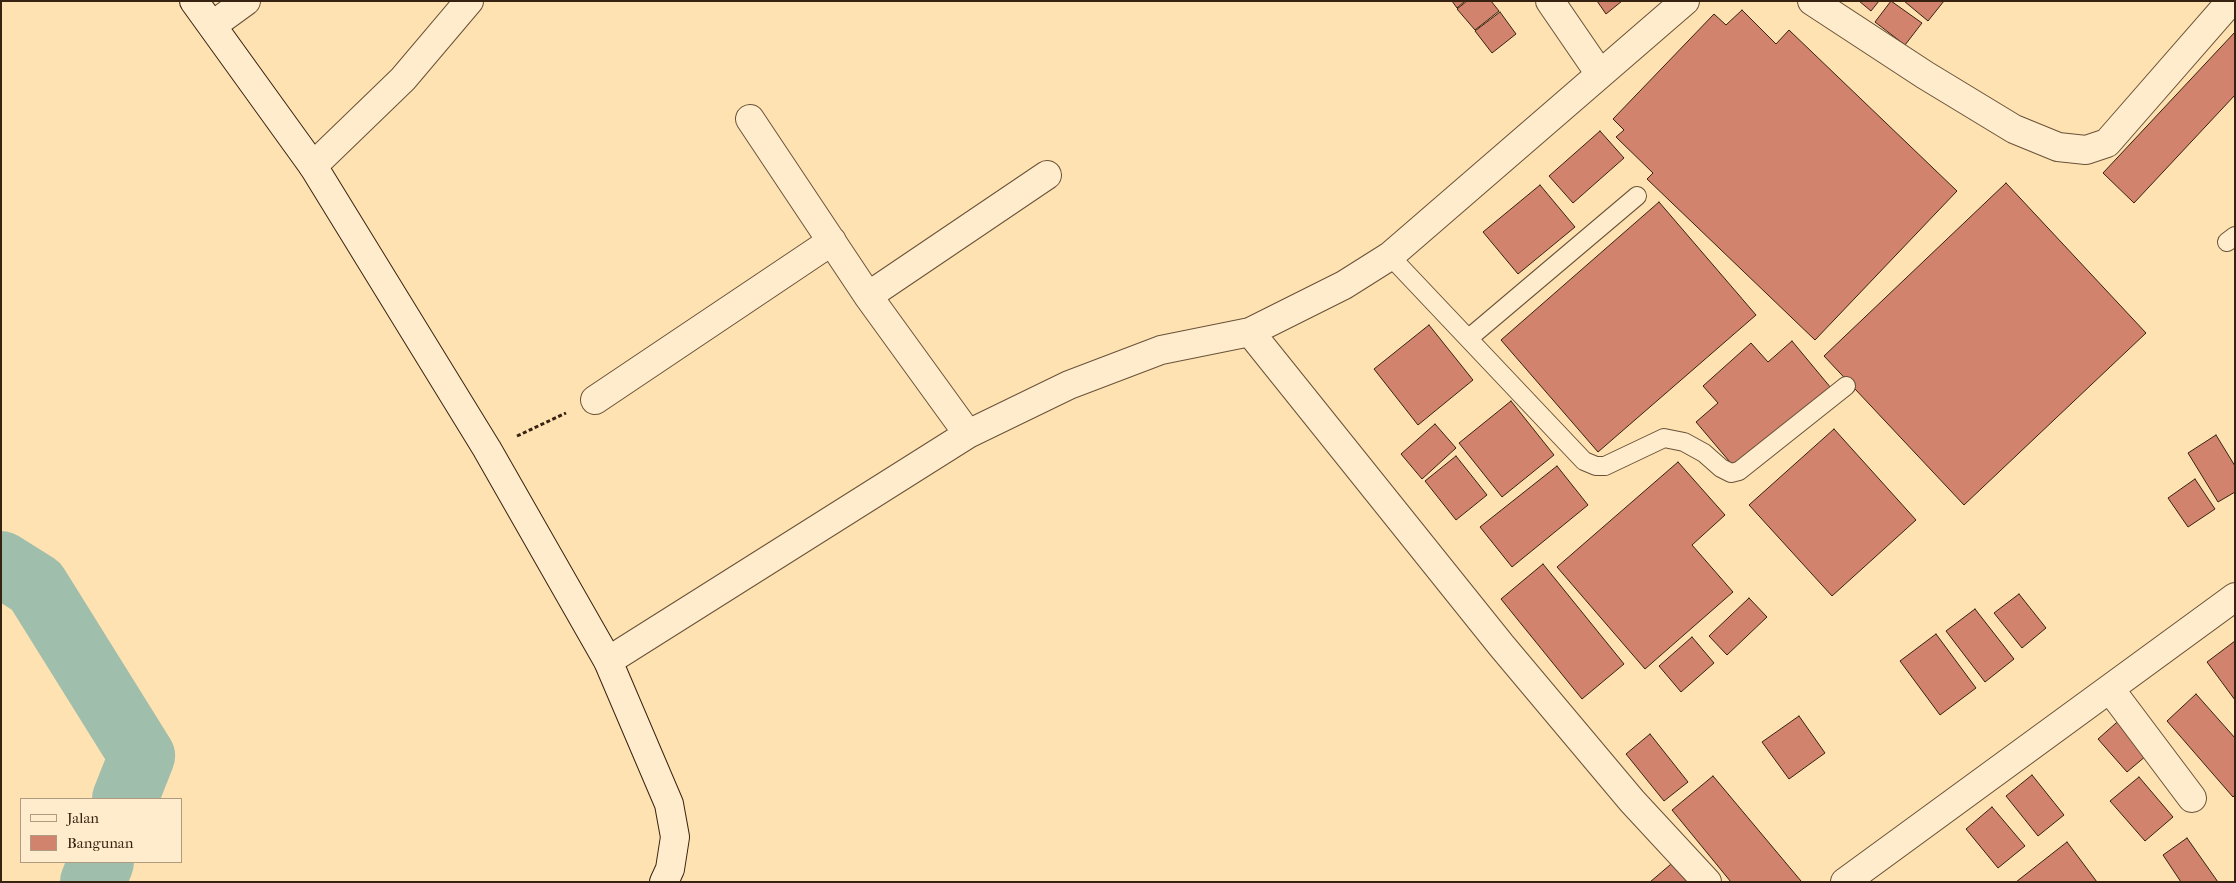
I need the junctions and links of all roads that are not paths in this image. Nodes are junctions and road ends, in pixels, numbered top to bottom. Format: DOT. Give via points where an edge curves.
graph roads {
  1 [pos="194,1"];
  2 [pos="246,1"];
  3 [pos="469,1"];
  4 [pos="1550,1"];
  5 [pos="1685,1"];
  6 [pos="1812,1"];
  7 [pos="2231,1"];
  8 [pos="213,25"];
  9 [pos="1600,74"];
  10 [pos="750,119"];
  11 [pos="313,166"];
  12 [pos="1047,175"];
  13 [pos="1637,196"];
  14 [pos="832,241"];
  15 [pos="1390,256"];
  16 [pos="868,296"];
  17 [pos="1250,332"];
  18 [pos="1469,338"];
  19 [pos="1846,386"];
  20 [pos="595,400"];
  21 [pos="968,434"];
  22 [pos="2235,598"];
  23 [pos="608,661"];
  24 [pos="2110,689"];
  25 [pos="2192,798"];
  26 [pos="664,882"];
  27 [pos="1707,882"];
  28 [pos="1845,882"];
  1 -- 8 [label="street"];
  2 -- 8 [label="street"];
  3 -- 11 [label="street" via="403,79"];
  4 -- 9 [label="street"];
  5 -- 9 [label="street"];
  6 -- 7 [label="street" via="2014,129 2058,147 2086,150 2107,143"];
  8 -- 11 [label="street"];
  9 -- 15 [label="street"];
  10 -- 14 [label="street"];
  11 -- 23 [label="street" via="487,449"];
  12 -- 16 [label="street"];
  13 -- 18 [label="lane"];
  14 -- 16 [label="street"];
  14 -- 20 [label="street"];
  15 -- 17 [label="street" via="1344,284"];
  15 -- 18 [label="lane"];
  16 -- 21 [label="street"];
  17 -- 21 [label="street" via="1161,350 1068,385"];
  17 -- 27 [label="street" via="1500,645 1632,801"];
  18 -- 19 [label="lane" via="1584,461 1596,466 1605,466 1664,438 1684,442 1731,473 1739,471"];
  21 -- 23 [label="street"];
  22 -- 24 [label="street"];
  23 -- 26 [label="street" via="669,804 675,837 670,869"];
  24 -- 25 [label="street"];
  24 -- 28 [label="street"];
}
